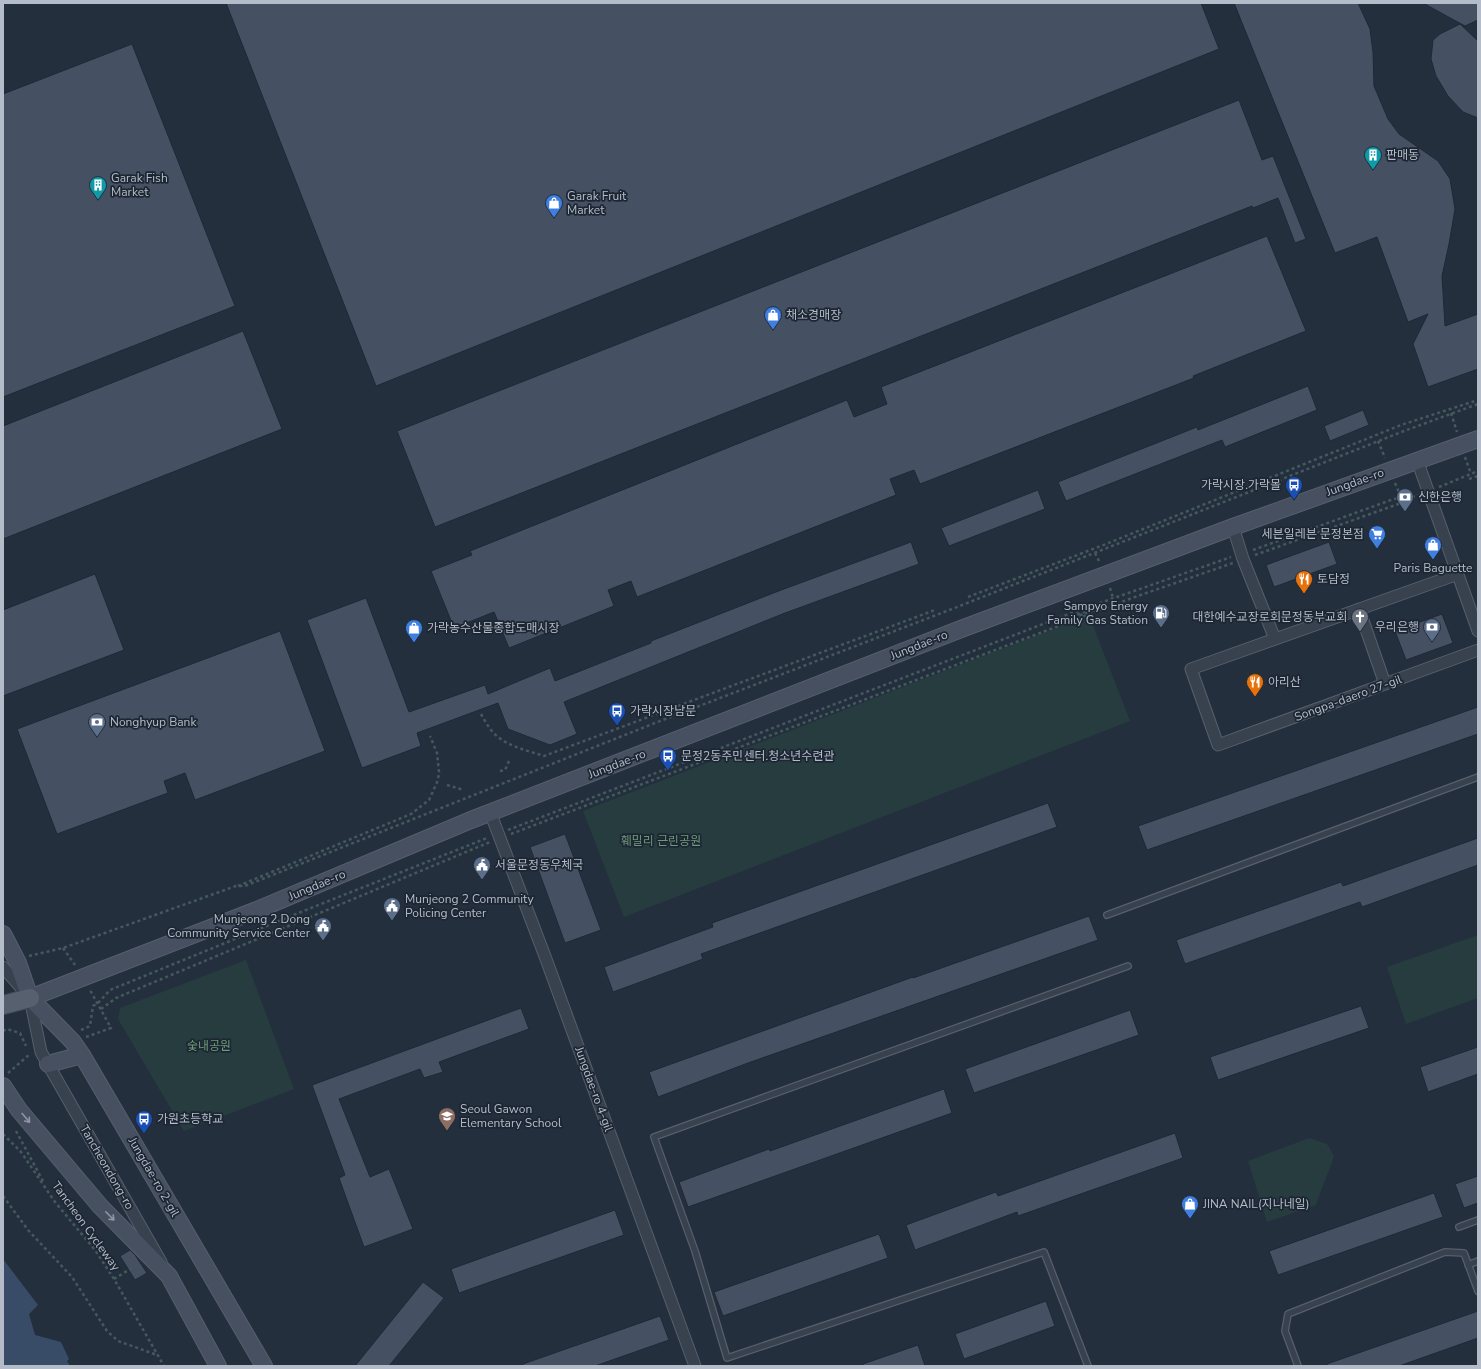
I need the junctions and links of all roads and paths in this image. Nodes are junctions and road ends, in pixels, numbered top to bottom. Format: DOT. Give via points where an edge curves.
graph roads {
  1 [pos="1478,400"];
  2 [pos="1478,404"];
  3 [pos="1478,439"];
  4 [pos="1417,460"];
  5 [pos="1478,471"];
  6 [pos="1471,474"];
  7 [pos="1478,476"];
  8 [pos="1469,479"];
  9 [pos="1401,497"];
  10 [pos="1404,502"];
  11 [pos="1233,527"];
  12 [pos="1242,556"];
  13 [pos="1458,574"];
  14 [pos="968,597"];
  15 [pos="1359,609"];
  16 [pos="935,610"];
  17 [pos="1081,612"];
  18 [pos="1478,631"];
  19 [pos="1275,639"];
  20 [pos="1478,650"];
  21 [pos="1385,684"];
  22 [pos="481,714"];
  23 [pos="430,736"];
  24 [pos="509,761"];
  25 [pos="500,771"];
  26 [pos="1478,777"];
  27 [pos="447,785"];
  28 [pos="464,786"];
  29 [pos="490,812"];
  30 [pos="499,836"];
  31 [pos="236,886"];
  32 [pos="1107,914"];
  33 [pos="3,934"];
  34 [pos="63,948"];
  35 [pos="10,963"];
  36 [pos="1128,966"];
  37 [pos="84,977"];
  38 [pos="30,998"];
  39 [pos="3,1004"];
  40 [pos="98,1004"];
  41 [pos="101,1009"];
  42 [pos="3,1031"];
  43 [pos="74,1044"];
  44 [pos="27,1047"];
  45 [pos="30,1053"];
  46 [pos="48,1064"];
  47 [pos="3,1077"];
  48 [pos="3,1086"];
  49 [pos="14,1128"];
  50 [pos="3,1134"];
  51 [pos="48,1190"];
  52 [pos="3,1196"];
  53 [pos="1478,1220"];
  54 [pos="1459,1227"];
  55 [pos="1478,1261"];
  56 [pos="1468,1265"];
  57 [pos="135,1266"];
  58 [pos="169,1276"];
  59 [pos="114,1279"];
  60 [pos="1478,1291"];
  61 [pos="158,1355"];
  62 [pos="164,1366"];
  63 [pos="218,1366"];
  64 [pos="264,1366"];
  65 [pos="695,1366"];
  66 [pos="1088,1366"];
  67 [pos="1298,1366"];
  1 -- 14 [label="path" via="1401,425"];
  2 -- 31 [label="path" via="648,726 245,886"];
  3 -- 4 [label="main road, Jungdae-ro"];
  4 -- 11 [label="main road, Jungdae-ro"];
  4 -- 13 [label="street"];
  5 -- 6 [label="path"];
  7 -- 8 [label="path"];
  9 -- 12 [label="path"];
  10 -- 12 [label="path"];
  11 -- 12 [label="street"];
  11 -- 29 [label="main road, Jungdae-ro" via="961,629"];
  12 -- 19 [label="street"];
  12 -- 30 [label="path"];
  12 -- 30 [label="path" via="1107,600 1094,610 1065,621 1056,619 1048,622 532,819"];
  13 -- 15 [label="street"];
  13 -- 18 [label="street"];
  15 -- 19 [label="street"];
  15 -- 21 [label="street"];
  16 -- 22 [label="path" via="544,756 517,748 503,740 492,731"];
  17 -- 17 [label="path" via="1092,609 1095,605"];
  17 -- 17 [label="path" via="1061,617 1065,619"];
  19 -- 21 [label="street, Songpa-daero 27-gil" via="1191,669 1218,745"];
  20 -- 21 [label="street, Songpa-daero 27-gil"];
  23 -- 31 [label="path" via="437,753 438,780 429,800 411,814"];
  24 -- 25 [label="path" via="505,770"];
  26 -- 32 [label="lane"];
  27 -- 28 [label="path" via="460,789"];
  29 -- 30 [label="street, Jungdae-ro 4-gil"];
  29 -- 37 [label="main road, Jungdae-ro" via="257,910"];
  30 -- 40 [label="path" via="306,910 110,990"];
  30 -- 41 [label="path" via="116,998"];
  30 -- 65 [label="street, Jungdae-ro 4-gil"];
  31 -- 34 [label="path"];
  33 -- 35 [label="main road"];
  34 -- 35 [label="path"];
  34 -- 37 [label="path"];
  35 -- 38 [label="main road"];
  36 -- 66 [label="lane" via="654,1137 695,1251 727,1358 1044,1252"];
  37 -- 38 [label="main road, Jungdae-ro"];
  37 -- 40 [label="path"];
  38 -- 39 [label="main road, Jungdae-ro"];
  38 -- 43 [label="main road, Jungdae-ro 2-gil"];
  38 -- 46 [label="street, Tancheondong-ro" via="40,1052"];
  40 -- 41 [label="path"];
  40 -- 43 [label="path" via="92,1006 90,1026"];
  41 -- 43 [label="path" via="111,1028"];
  42 -- 44 [label="path" via="7,1029 20,1033"];
  43 -- 46 [label="main road"];
  43 -- 64 [label="main road, Jungdae-ro 2-gil"];
  45 -- 47 [label="path"];
  46 -- 58 [label="street, Tancheondong-ro"];
  48 -- 58 [label="main road, one-way" via="19,1110 100,1206"];
  49 -- 51 [label="path"];
  50 -- 51 [label="path, Tancheon Cycleway" via="21,1152"];
  51 -- 59 [label="path, Tancheon Cycleway"];
  52 -- 61 [label="path" via="28,1230 72,1277 107,1332 118,1340"];
  53 -- 54 [label="lane"];
  55 -- 56 [label="lane"];
  56 -- 60 [label="lane"];
  56 -- 67 [label="lane" via="1464,1253 1446,1252 1288,1314 1285,1331"];
  57 -- 59 [label="path"];
  58 -- 63 [label="main road, Tancheondong-ro"];
  59 -- 61 [label="path, Tancheon Cycleway"];
  61 -- 62 [label="path, Tancheon Cycleway"];
}
